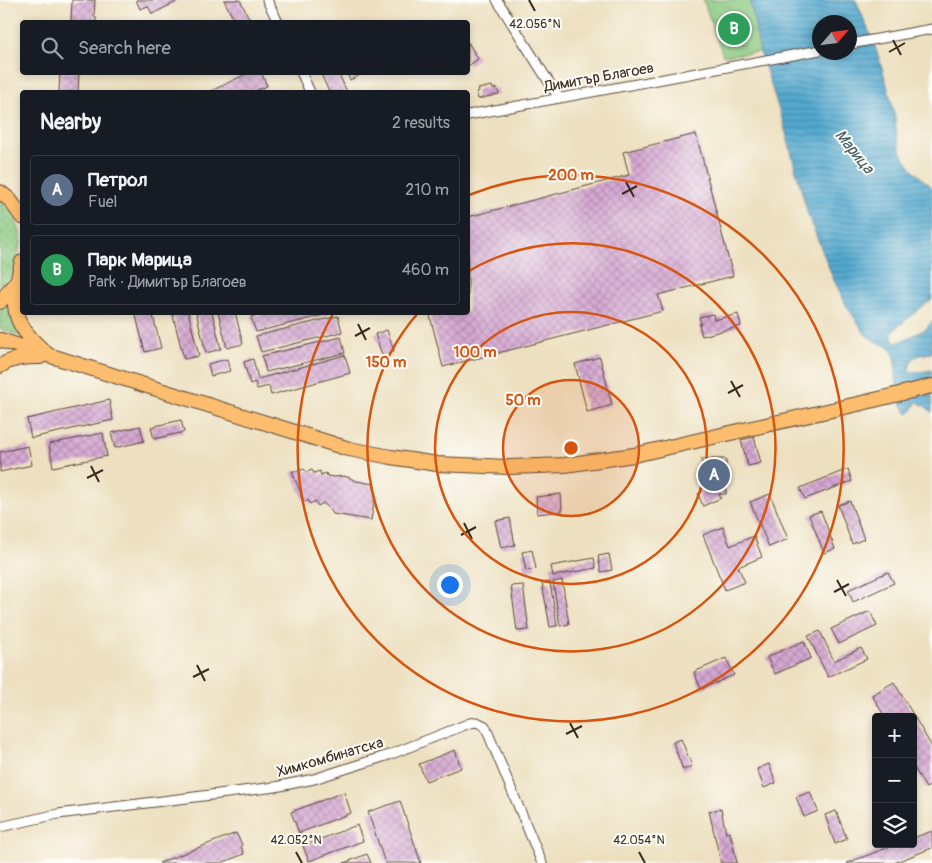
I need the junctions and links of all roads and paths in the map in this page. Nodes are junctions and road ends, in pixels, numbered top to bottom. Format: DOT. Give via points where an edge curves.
graph roads {
  1 [pos="267,0"];
  2 [pos="497,0"];
  3 [pos="277,20"];
  4 [pos="932,29"];
  5 [pos="857,43"];
  6 [pos="812,51"];
  7 [pos="302,75"];
  8 [pos="309,90"];
  9 [pos="559,98"];
  10 [pos="470,114"];
  11 [pos="0,192"];
  12 [pos="20,214"];
  13 [pos="20,269"];
  14 [pos="17,280"];
  15 [pos="0,302"];
  16 [pos="0,340"];
  17 [pos="51,357"];
  18 [pos="0,366"];
  19 [pos="932,386"];
  20 [pos="0,826"];
  21 [pos="542,863"];
  1 -- 3 [label="street"];
  2 -- 9 [label="street"];
  4 -- 5 [label="street"];
  6 -- 9 [label="street, Димитър Благоев"];
  7 -- 8 [label="street"];
  9 -- 10 [label="street, Димитър Благоев"];
  11 -- 12 [label="main road"];
  13 -- 14 [label="main road"];
  14 -- 15 [label="main road"];
  14 -- 17 [label="main road" via="14,299 18,319 24,332"];
  16 -- 17 [label="main road"];
  17 -- 18 [label="main road" via="28,356"];
  17 -- 19 [label="main road" via="349,449 437,464 508,468 565,465 634,455"];
  20 -- 21 [label="street, Химкомбинатска" via="58,814 275,787 314,779 477,722 485,726"];
}
